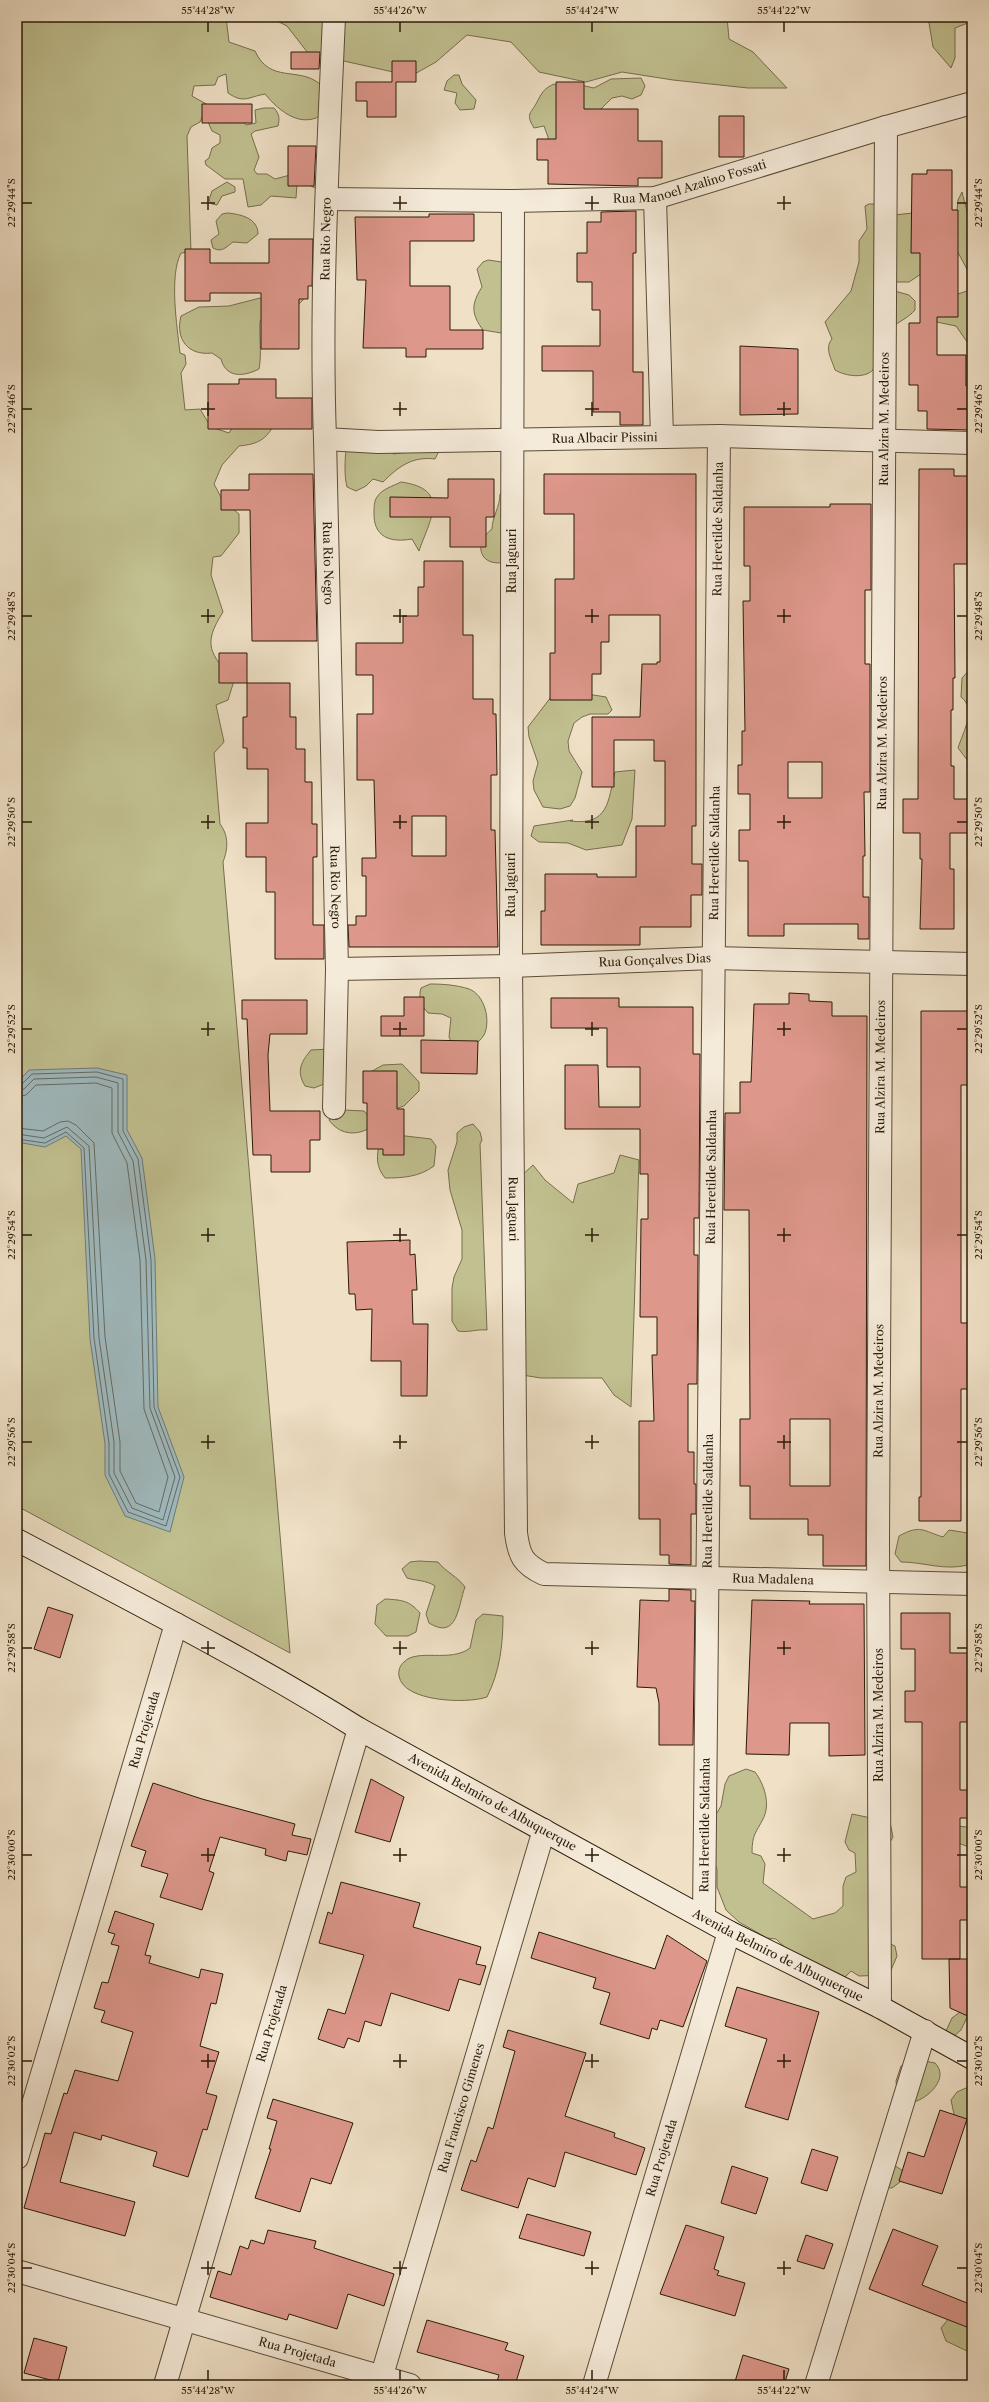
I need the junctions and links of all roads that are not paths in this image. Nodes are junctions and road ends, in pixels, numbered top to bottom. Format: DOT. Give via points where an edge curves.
graph roads {
  1 [pos="334,17"];
  2 [pos="972,103"];
  3 [pos="886,127"];
  4 [pos="655,198"];
  5 [pos="327,199"];
  6 [pos="514,201"];
  7 [pos="719,436"];
  8 [pos="662,437"];
  9 [pos="325,439"];
  10 [pos="512,439"];
  11 [pos="884,440"];
  12 [pos="972,443"];
  13 [pos="713,958"];
  14 [pos="881,961"];
  15 [pos="972,964"];
  16 [pos="511,966"];
  17 [pos="337,969"];
  18 [pos="334,1108"];
  19 [pos="17,1540"];
  20 [pos="527,1565"];
  21 [pos="707,1578"];
  22 [pos="878,1582"];
  23 [pos="972,1584"];
  24 [pos="176,1624"];
  25 [pos="359,1729"];
  26 [pos="544,1830"];
  27 [pos="704,1917"];
  28 [pos="729,1932"];
  29 [pos="880,2007"];
  30 [pos="925,2031"];
  31 [pos="972,2058"];
  32 [pos="17,2158"];
  33 [pos="17,2271"];
  34 [pos="184,2319"];
  35 [pos="380,2381"];
  36 [pos="165,2385"];
  37 [pos="410,2385"];
  38 [pos="594,2385"];
  39 [pos="816,2385"];
  1 -- 5 [label="street, Rua Rio Negro"];
  2 -- 3 [label="street, Rua Manoel Azalino Fossati"];
  3 -- 4 [label="street, Rua Manoel Azalino Fossati"];
  3 -- 11 [label="street, Rua Alzira M. Medeiros"];
  4 -- 6 [label="street, Rua Manoel Azalino Fossati"];
  4 -- 8 [label="street"];
  5 -- 6 [label="street, Rua Manoel Azalino Fossati"];
  5 -- 9 [label="street, Rua Rio Negro" via="323,374"];
  6 -- 10 [label="street, Rua Jaguari"];
  7 -- 8 [label="street, Rua Albacir Pissini"];
  7 -- 11 [label="street, Rua Albacir Pissini"];
  7 -- 13 [label="street, Rua Heretilde Saldanha"];
  8 -- 10 [label="street, Rua Albacir Pissini"];
  9 -- 10 [label="street, Rua Albacir Pissini" via="378,442"];
  9 -- 17 [label="street, Rua Rio Negro"];
  10 -- 16 [label="street, Rua Jaguari"];
  11 -- 12 [label="street, Rua Albacir Pissini"];
  11 -- 14 [label="street, Rua Alzira M. Medeiros"];
  13 -- 14 [label="street, Rua Gonçalves Dias"];
  13 -- 16 [label="street, Rua Gonçalves Dias"];
  13 -- 21 [label="street, Rua Heretilde Saldanha"];
  14 -- 15 [label="street, Rua Gonçalves Dias"];
  14 -- 22 [label="street, Rua Alzira M. Medeiros"];
  16 -- 17 [label="street, Rua Gonçalves Dias"];
  16 -- 20 [label="street, Rua Jaguari" via="516,1533 518,1550"];
  17 -- 18 [label="street, Rua Rio Negro"];
  19 -- 24 [label="street, Avenida Belmiro de Albuquerque"];
  20 -- 21 [label="street, Rua Madalena" via="544,1574"];
  21 -- 22 [label="street, Rua Madalena"];
  21 -- 27 [label="street, Rua Heretilde Saldanha"];
  22 -- 23 [label="street, Rua Madalena"];
  22 -- 29 [label="street, Rua Alzira M. Medeiros"];
  24 -- 25 [label="street, Avenida Belmiro de Albuquerque" via="313,1700"];
  24 -- 32 [label="street, Rua Projetada"];
  25 -- 26 [label="street, Avenida Belmiro de Albuquerque"];
  25 -- 34 [label="street, Rua Projetada"];
  26 -- 27 [label="street, Avenida Belmiro de Albuquerque"];
  26 -- 35 [label="street, Rua Francisco Gimenes"];
  27 -- 28 [label="street, Avenida Belmiro de Albuquerque"];
  28 -- 29 [label="street, Avenida Belmiro de Albuquerque"];
  28 -- 38 [label="street, Rua Projetada"];
  29 -- 30 [label="street, Avenida Belmiro de Albuquerque"];
  30 -- 31 [label="street, Avenida Belmiro de Albuquerque"];
  30 -- 39 [label="street"];
  33 -- 34 [label="street, Rua Projetada"];
  34 -- 35 [label="street, Rua Projetada"];
  34 -- 36 [label="street, Rua Projetada"];
  35 -- 37 [label="street, Rua Projetada"];
}
